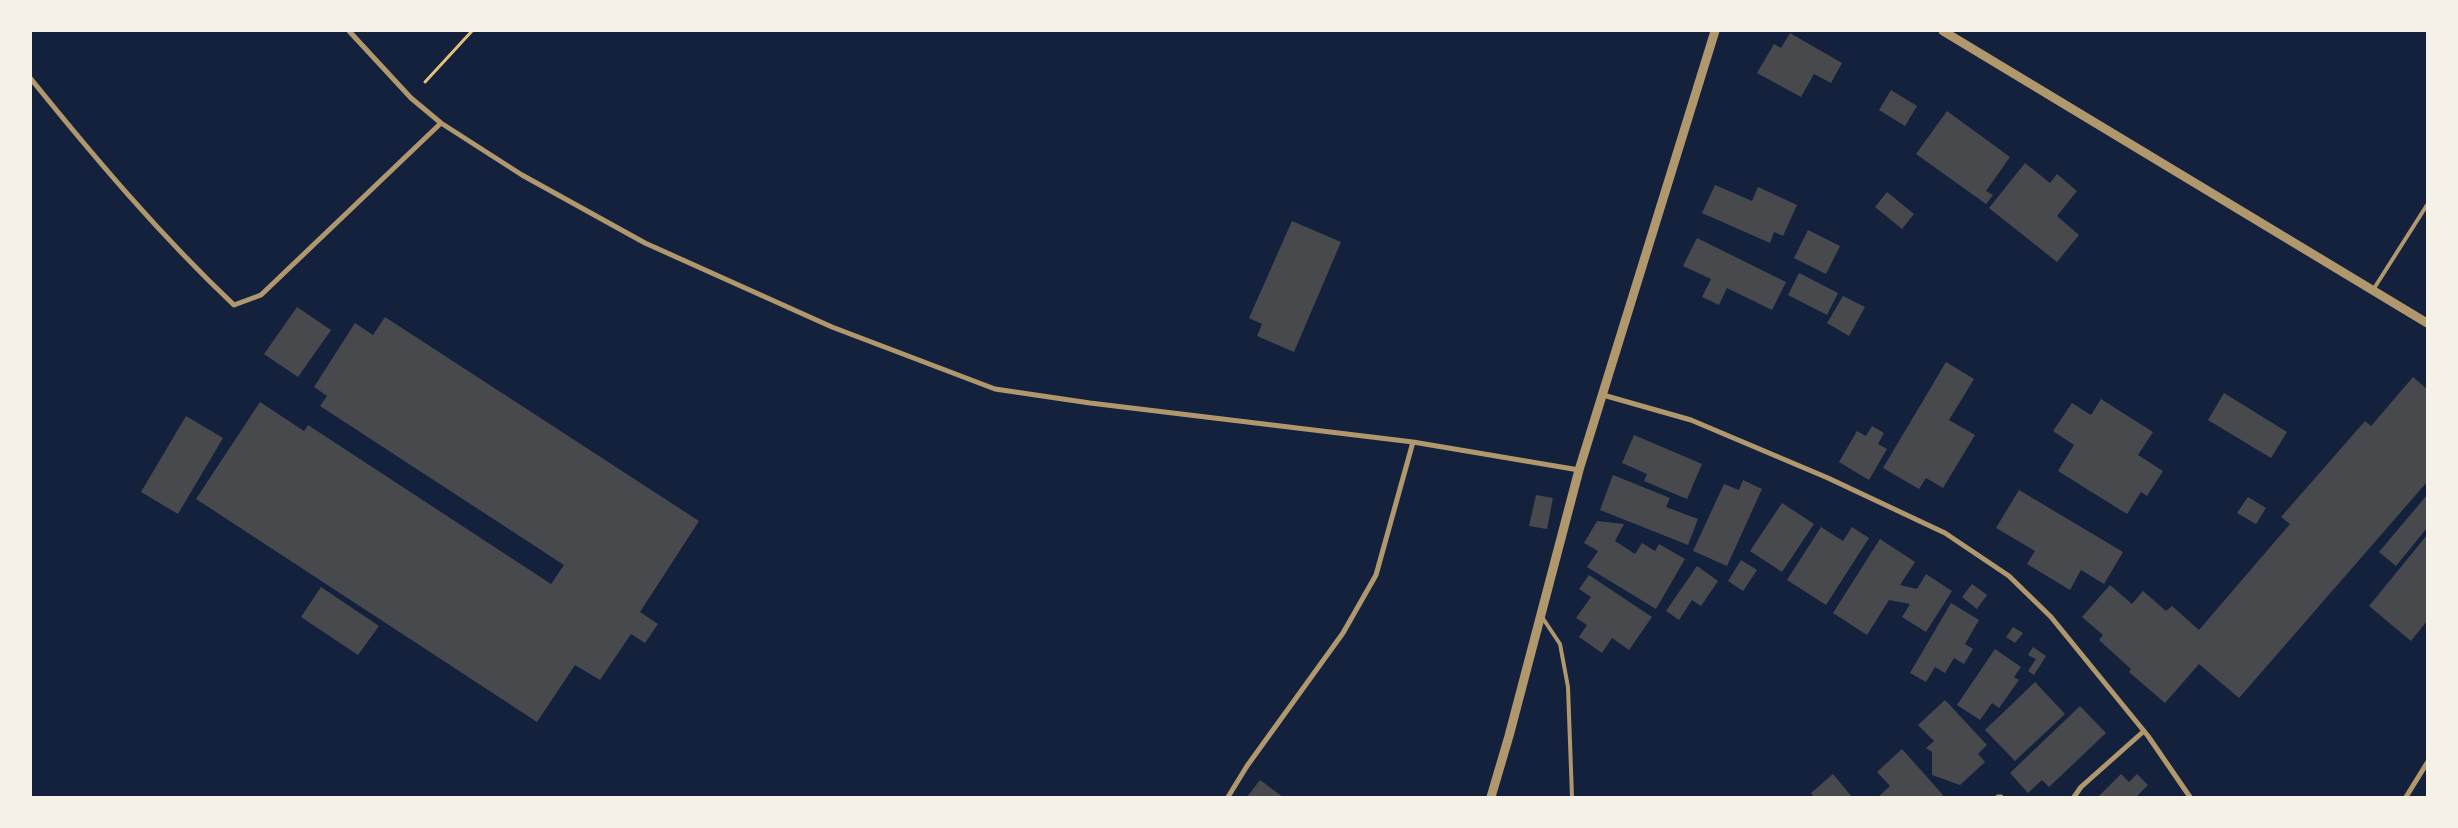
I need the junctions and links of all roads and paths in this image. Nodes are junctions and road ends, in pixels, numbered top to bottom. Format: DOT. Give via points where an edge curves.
graph roads {
  1 [pos="349,31"];
  2 [pos="472,31"];
  3 [pos="1715,31"];
  4 [pos="1943,31"];
  5 [pos="31,79"];
  6 [pos="411,98"];
  7 [pos="441,123"];
  8 [pos="2427,204"];
  9 [pos="2373,290"];
  10 [pos="2427,323"];
  11 [pos="1603,395"];
  12 [pos="1413,442"];
  13 [pos="1579,470"];
  14 [pos="1541,616"];
  15 [pos="2144,731"];
  16 [pos="2427,763"];
  17 [pos="1228,797"];
  18 [pos="1491,797"];
  19 [pos="1572,797"];
  20 [pos="2074,797"];
  21 [pos="2190,797"];
  22 [pos="2406,797"];
  1 -- 6 [label="street"];
  2 -- 6 [label="path"];
  3 -- 11 [label="street"];
  4 -- 9 [label="street"];
  5 -- 7 [label="street" via="107,172 195,268 234,305 261,295"];
  6 -- 7 [label="street"];
  7 -- 12 [label="street" via="522,175 645,243 832,327 995,389"];
  8 -- 9 [label="lane"];
  9 -- 10 [label="street"];
  11 -- 13 [label="street"];
  11 -- 15 [label="street" via="1690,420 1828,478 1945,533 2009,576 2051,617"];
  12 -- 13 [label="street"];
  12 -- 17 [label="street" via="1376,575 1343,632 1246,766"];
  13 -- 14 [label="street"];
  14 -- 18 [label="street"];
  14 -- 19 [label="lane" via="1560,644 1568,687"];
  15 -- 20 [label="street"];
  15 -- 21 [label="street"];
  16 -- 22 [label="street"];
}
